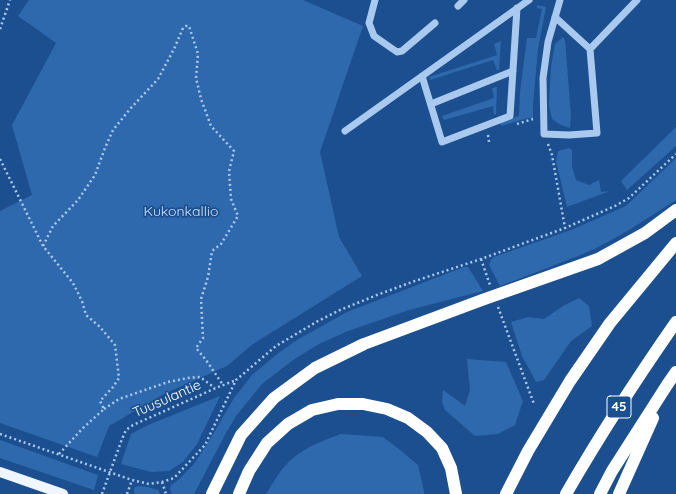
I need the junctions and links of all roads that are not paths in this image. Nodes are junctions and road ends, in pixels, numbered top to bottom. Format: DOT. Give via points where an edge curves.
graph roads {
  1 [pos="375,0"];
  2 [pos="464,0"];
  3 [pos="529,0"];
  4 [pos="560,0"];
  5 [pos="637,0"];
  6 [pos="458,6"];
  7 [pos="518,8"];
  8 [pos="555,17"];
  9 [pos="434,23"];
  10 [pos="590,49"];
  11 [pos="513,71"];
  12 [pos="422,76"];
  13 [pos="430,104"];
  14 [pos="345,131"];
  15 [pos="676,210"];
  16 [pos="676,243"];
  17 [pos="676,322"];
  18 [pos="676,372"];
  19 [pos="666,385"];
  20 [pos="0,472"];
  21 [pos="62,494"];
  22 [pos="212,494"];
  23 [pos="239,494"];
  24 [pos="456,494"];
  25 [pos="506,494"];
  26 [pos="566,494"];
  27 [pos="600,494"];
  28 [pos="619,494"];
  1 -- 9 [label="street" via="369,23 374,36 396,52 402,51"];
  2 -- 6 [label="street"];
  3 -- 7 [label="street"];
  4 -- 8 [label="street"];
  5 -- 10 [label="street"];
  7 -- 11 [label="street"];
  7 -- 12 [label="street"];
  8 -- 10 [label="street"];
  8 -- 10 [label="street" via="548,42 543,78 544,134 597,133"];
  11 -- 13 [label="street"];
  11 -- 13 [label="street" via="510,116 442,142"];
  12 -- 13 [label="street"];
  12 -- 14 [label="street"];
  15 -- 22 [label="highway" via="645,232 598,259 364,344 315,368 274,398 241,435"];
  16 -- 25 [label="highway" via="610,324 570,381 528,450"];
  17 -- 26 [label="highway, 45" via="642,371"];
  18 -- 19 [label="highway, 45"];
  19 -- 27 [label="highway, 45"];
  19 -- 28 [label="highway"];
  20 -- 21 [label="main road"];
  23 -- 24 [label="highway" via="249,471 268,443 288,424 312,410 338,404 363,404 387,409 408,418 442,448"];
}
